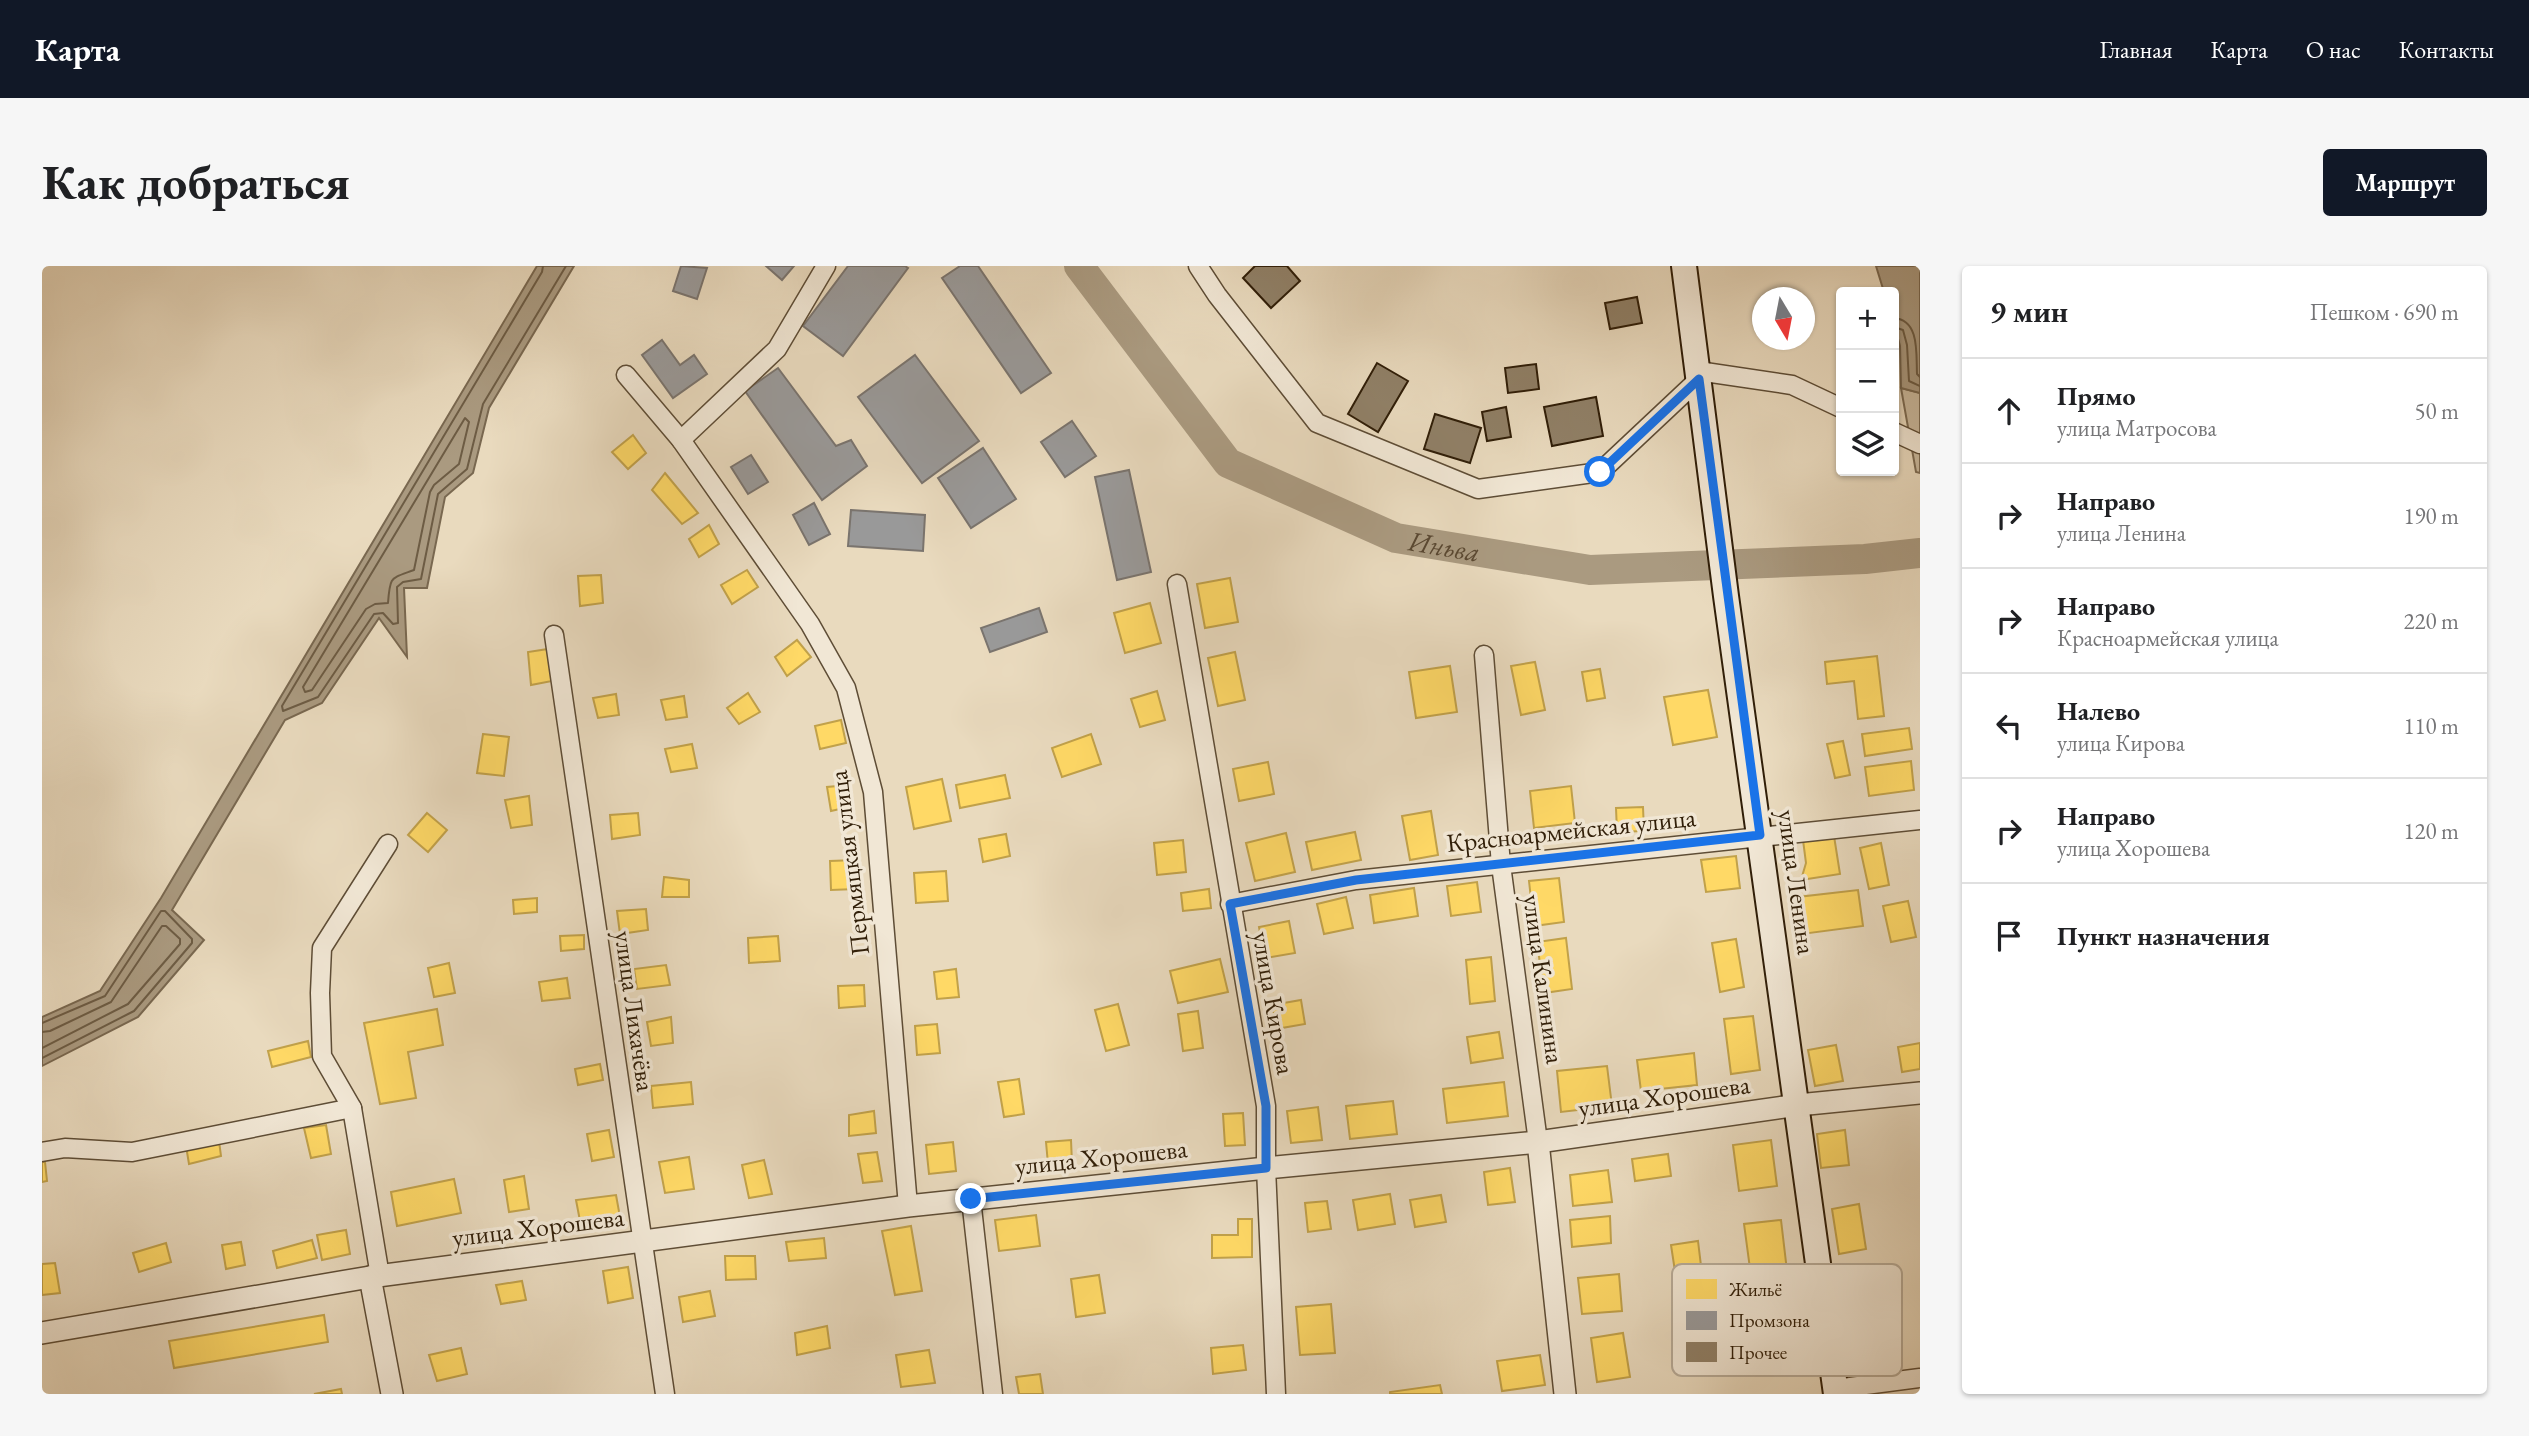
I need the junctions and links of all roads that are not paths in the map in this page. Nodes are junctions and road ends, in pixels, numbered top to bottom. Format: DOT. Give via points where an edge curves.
graph roads {
  1 [pos="826,266"];
  2 [pos="1198,266"];
  3 [pos="1684,266"];
  4 [pos="626,375"];
  5 [pos="1698,375"];
  6 [pos="1836,406"];
  7 [pos="1899,434"];
  8 [pos="681,440"];
  9 [pos="1920,443"];
  10 [pos="1177,584"];
  11 [pos="554,635"];
  12 [pos="1484,655"];
  13 [pos="1920,820"];
  14 [pos="1760,835"];
  15 [pos="388,844"];
  16 [pos="1501,865"];
  17 [pos="1230,904"];
  18 [pos="1920,1093"];
  19 [pos="1798,1105"];
  20 [pos="352,1108"];
  21 [pos="1538,1142"];
  22 [pos="42,1153"];
  23 [pos="1266,1168"];
  24 [pos="971,1199"];
  25 [pos="908,1206"];
  26 [pos="643,1242"];
  27 [pos="1819,1264"];
  28 [pos="375,1277"];
  29 [pos="42,1333"];
  30 [pos="1920,1378"];
  31 [pos="1836,1392"];
  32 [pos="392,1394"];
  33 [pos="665,1394"];
  34 [pos="993,1394"];
  35 [pos="1276,1394"];
  36 [pos="1565,1394"];
  1 -- 8 [label="street" via="777,349"];
  2 -- 5 [label="street" via="1317,423 1478,489 1600,472"];
  3 -- 5 [label="main road, улица Ленина"];
  4 -- 8 [label="street, Пермяцкая улица"];
  5 -- 6 [label="street" via="1792,385"];
  5 -- 14 [label="main road, улица Ленина"];
  7 -- 9 [label="street"];
  8 -- 25 [label="street, Пермяцкая улица" via="810,624 846,688 873,792"];
  10 -- 17 [label="street, улица Кирова"];
  11 -- 26 [label="street, улица Лихачёва"];
  12 -- 16 [label="street, улица Калинина"];
  13 -- 14 [label="street, Красноармейская улица"];
  14 -- 16 [label="street, Красноармейская улица"];
  14 -- 19 [label="main road, улица Ленина"];
  15 -- 20 [label="street" via="322,948 322,1056"];
  16 -- 17 [label="street, Красноармейская улица" via="1356,880"];
  16 -- 21 [label="street, улица Калинина"];
  17 -- 23 [label="street, улица Кирова" via="1266,1106"];
  18 -- 19 [label="street, улица Хорошева"];
  19 -- 21 [label="street, улица Хорошева"];
  19 -- 27 [label="main road, улица Ленина"];
  20 -- 22 [label="street" via="132,1152 65,1148"];
  20 -- 28 [label="street"];
  21 -- 23 [label="street, улица Хорошева"];
  21 -- 36 [label="street, улица Калинина"];
  23 -- 24 [label="street, улица Хорошева"];
  23 -- 35 [label="street, улица Кирова"];
  24 -- 25 [label="street, улица Хорошева"];
  24 -- 34 [label="street"];
  25 -- 26 [label="street, улица Хорошева"];
  26 -- 28 [label="street, улица Хорошева"];
  26 -- 33 [label="street, улица Лихачёва"];
  28 -- 29 [label="street, улица Хорошева"];
  28 -- 32 [label="street"];
  30 -- 31 [label="street"];
}
